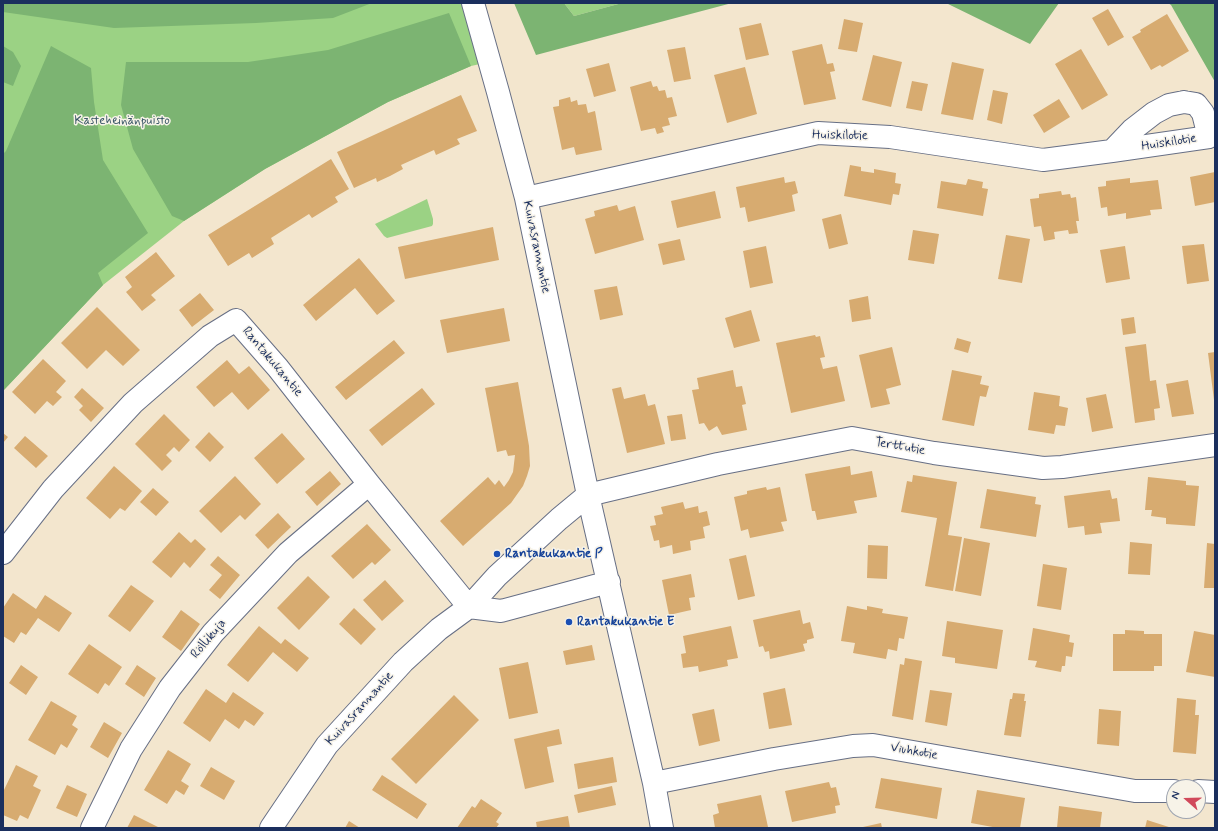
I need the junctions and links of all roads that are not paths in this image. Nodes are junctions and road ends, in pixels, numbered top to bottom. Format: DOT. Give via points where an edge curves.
graph roads {
  1 [pos="473,3"];
  2 [pos="1112,151"];
  3 [pos="526,198"];
  4 [pos="1215,445"];
  5 [pos="369,484"];
  6 [pos="588,495"];
  7 [pos="3,553"];
  8 [pos="609,582"];
  9 [pos="469,607"];
  10 [pos="654,783"];
  11 [pos="1166,791"];
  12 [pos="92,828"];
  13 [pos="271,828"];
  14 [pos="662,828"];
  1 -- 3 [label="street, Kuivasrannantie"];
  2 -- 3 [label="street, Huiskilotie" via="1042,160 890,137 818,133"];
  3 -- 6 [label="street, Kuivasrannantie"];
  4 -- 6 [label="street, Terttutie" via="1043,468 852,438 718,464"];
  5 -- 7 [label="street, Rantakukantie" via="278,368 236,320 210,336 133,403 53,489"];
  5 -- 9 [label="street, Rantakukantie"];
  5 -- 12 [label="street, Röllikuja" via="288,553 213,633 170,688 131,749"];
  6 -- 8 [label="street, Kuivasrannantie"];
  6 -- 9 [label="street, Kuivasrannantie" via="497,576"];
  8 -- 9 [label="street" via="501,611"];
  8 -- 10 [label="street, Kuivasrannantie"];
  9 -- 13 [label="street, Kuivasrannantie" via="439,629 403,662 327,745"];
  10 -- 11 [label="street, Viuhkotie" via="774,759 873,745 1135,790"];
  10 -- 14 [label="street, Kuivasrannantie"];
}
